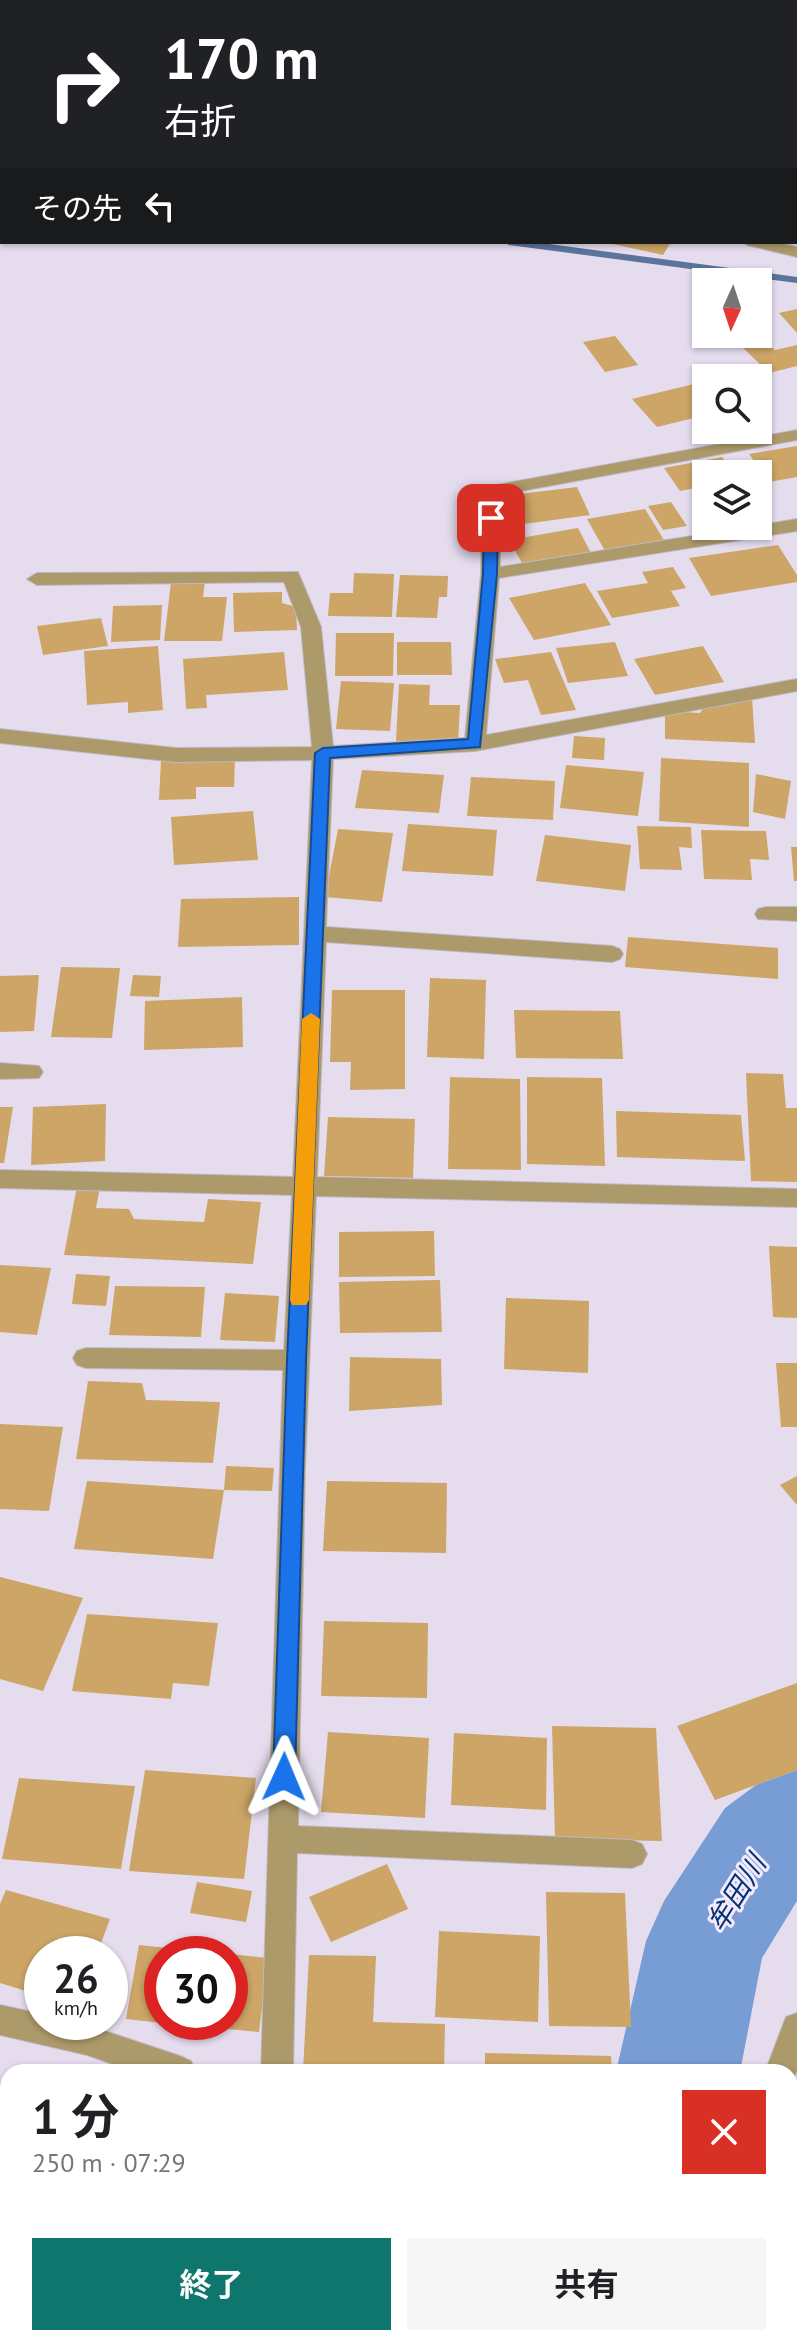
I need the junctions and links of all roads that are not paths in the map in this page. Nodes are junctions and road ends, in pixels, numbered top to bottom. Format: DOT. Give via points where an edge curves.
graph roads {
  1 [pos="762,244"];
  2 [pos="797,252"];
  3 [pos="797,435"];
  4 [pos="797,525"];
  5 [pos="490,574"];
  6 [pos="37,579"];
  7 [pos="797,685"];
  8 [pos="0,736"];
  9 [pos="475,744"];
  10 [pos="323,753"];
  11 [pos="766,914"];
  12 [pos="797,914"];
  13 [pos="315,934"];
  14 [pos="612,954"];
  15 [pos="0,1071"];
  16 [pos="31,1072"];
  17 [pos="0,1179"];
  18 [pos="304,1186"];
  19 [pos="797,1198"];
  20 [pos="86,1358"];
  21 [pos="296,1360"];
  22 [pos="283,1839"];
  23 [pos="632,1854"];
  24 [pos="0,2020"];
  25 [pos="797,2028"];
  26 [pos="157,2064"];
  27 [pos="277,2064"];
  28 [pos="784,2064"];
  1 -- 2 [label="street"];
  3 -- 5 [label="street" via="491,491"];
  4 -- 5 [label="street"];
  5 -- 9 [label="street"];
  6 -- 10 [label="street" via="291,576 311,627"];
  7 -- 9 [label="street"];
  8 -- 10 [label="street" via="176,755"];
  9 -- 10 [label="street"];
  10 -- 13 [label="street"];
  11 -- 12 [label="street"];
  13 -- 14 [label="street"];
  13 -- 18 [label="street"];
  15 -- 16 [label="street"];
  17 -- 18 [label="street"];
  18 -- 19 [label="street"];
  18 -- 21 [label="street"];
  20 -- 21 [label="street"];
  21 -- 22 [label="street"];
  22 -- 23 [label="street"];
  22 -- 27 [label="street"];
  24 -- 26 [label="street" via="87,2040"];
  25 -- 28 [label="street"];
}
